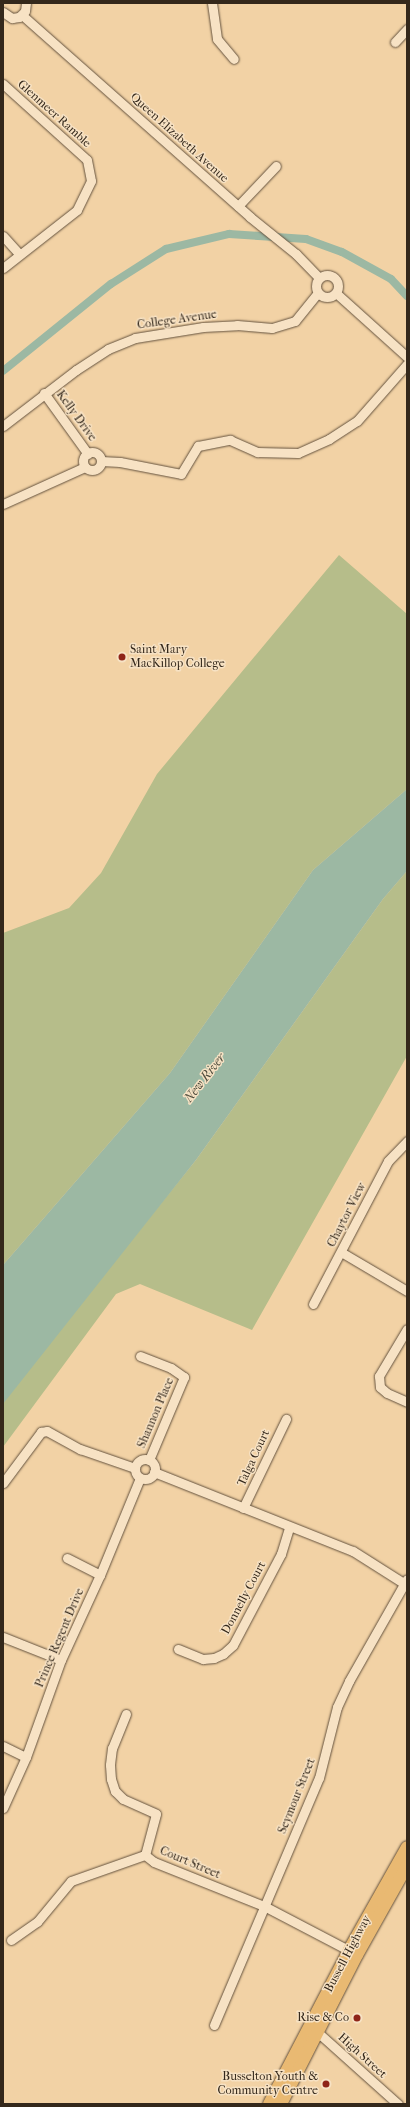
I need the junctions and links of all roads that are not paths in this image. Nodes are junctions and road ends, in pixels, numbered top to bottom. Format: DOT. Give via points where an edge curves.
graph roads {
  1 [pos="26,3"];
  2 [pos="212,3"];
  3 [pos="4,14"];
  4 [pos="22,15"];
  5 [pos="407,29"];
  6 [pos="395,42"];
  7 [pos="234,59"];
  8 [pos="3,84"];
  9 [pos="276,166"];
  10 [pos="238,206"];
  11 [pos="3,236"];
  12 [pos="19,254"];
  13 [pos="3,268"];
  14 [pos="319,278"];
  15 [pos="318,293"];
  16 [pos="336,293"];
  17 [pos="407,357"];
  18 [pos="407,364"];
  19 [pos="44,393"];
  20 [pos="3,426"];
  21 [pos="88,454"];
  22 [pos="100,461"];
  23 [pos="85,467"];
  24 [pos="7,502"];
  25 [pos="407,1141"];
  26 [pos="341,1252"];
  27 [pos="407,1291"];
  28 [pos="313,1304"];
  29 [pos="407,1329"];
  30 [pos="140,1356"];
  31 [pos="407,1402"];
  32 [pos="286,1419"];
  33 [pos="149,1460"];
  34 [pos="135,1468"];
  35 [pos="154,1472"];
  36 [pos="140,1478"];
  37 [pos="3,1483"];
  38 [pos="243,1508"];
  39 [pos="289,1527"];
  40 [pos="67,1558"];
  41 [pos="100,1575"];
  42 [pos="406,1581"];
  43 [pos="3,1637"];
  44 [pos="178,1649"];
  45 [pos="61,1660"];
  46 [pos="126,1714"];
  47 [pos="3,1746"];
  48 [pos="26,1757"];
  49 [pos="3,1808"];
  50 [pos="407,1847"];
  51 [pos="145,1855"];
  52 [pos="407,1866"];
  53 [pos="264,1906"];
  54 [pos="11,1940"];
  55 [pos="353,1953"];
  56 [pos="214,2025"];
  57 [pos="314,2029"];
  58 [pos="269,2104"];
  59 [pos="281,2104"];
  60 [pos="398,2104"];
  1 -- 4 [label="street"];
  2 -- 7 [label="street" via="217,39"];
  3 -- 4 [label="street" via="16,18"];
  4 -- 10 [label="street, Queen Elizabeth Avenue"];
  5 -- 6 [label="street"];
  8 -- 12 [label="street, Glenmeer Ramble" via="87,160 91,181 77,210"];
  9 -- 10 [label="street"];
  10 -- 14 [label="street, Queen Elizabeth Avenue" via="296,254"];
  11 -- 12 [label="street"];
  12 -- 13 [label="street, Glenmeer Ramble"];
  14 -- 15 [label="street" via="316,285"];
  14 -- 16 [label="street" via="326,275 334,276 338,283"];
  15 -- 16 [label="street" via="330,297"];
  15 -- 19 [label="street, College Avenue" via="295,321 272,328 237,325 203,327 135,338 108,349"];
  16 -- 17 [label="street"];
  18 -- 22 [label="street" via="357,422 329,439 298,452 257,452 230,440 198,446 181,474 120,462"];
  19 -- 20 [label="street, College Avenue"];
  19 -- 21 [label="street, Kelly Drive"];
  21 -- 22 [label="street" via="96,454"];
  21 -- 23 [label="street" via="83,461"];
  22 -- 23 [label="street" via="99,467 94,470"];
  23 -- 24 [label="street"];
  25 -- 26 [label="street, Chaytor View" via="388,1161"];
  26 -- 27 [label="street"];
  26 -- 28 [label="street, Chaytor View"];
  29 -- 31 [label="street" via="379,1376 380,1386 387,1393"];
  30 -- 33 [label="street, Shannon Place" via="171,1368 184,1377"];
  32 -- 38 [label="street, Talga Court"];
  33 -- 34 [label="street" via="139,1461"];
  33 -- 35 [label="street" via="153,1464"];
  34 -- 36 [label="street"];
  34 -- 37 [label="street" via="80,1448 47,1431 41,1432"];
  35 -- 36 [label="street" via="147,1478"];
  35 -- 38 [label="street"];
  36 -- 41 [label="street, Prince Regent Drive"];
  38 -- 39 [label="street"];
  39 -- 42 [label="street" via="353,1552"];
  39 -- 44 [label="street, Donnelly Court" via="281,1554 233,1645 223,1654 203,1659"];
  40 -- 41 [label="street"];
  41 -- 45 [label="street, Prince Regent Drive"];
  42 -- 53 [label="street, Seymour Street" via="337,1707 319,1778"];
  43 -- 45 [label="street"];
  45 -- 48 [label="street, Prince Regent Drive"];
  46 -- 51 [label="street, Court Street" via="112,1748 111,1780 123,1799 156,1814"];
  47 -- 48 [label="street"];
  48 -- 49 [label="street, Prince Regent Drive"];
  50 -- 55 [label="main road, Bussell Highway"];
  51 -- 53 [label="street, Court Street" via="154,1862"];
  51 -- 54 [label="street" via="71,1881 38,1922"];
  52 -- 55 [label="main road, Bussell Highway"];
  53 -- 55 [label="street, Court Street"];
  53 -- 56 [label="street, Seymour Street"];
  55 -- 57 [label="main road, Bussell Highway"];
  57 -- 58 [label="main road, Bussell Highway"];
  57 -- 59 [label="main road, Bussell Highway"];
  57 -- 60 [label="street, High Street"];
}
